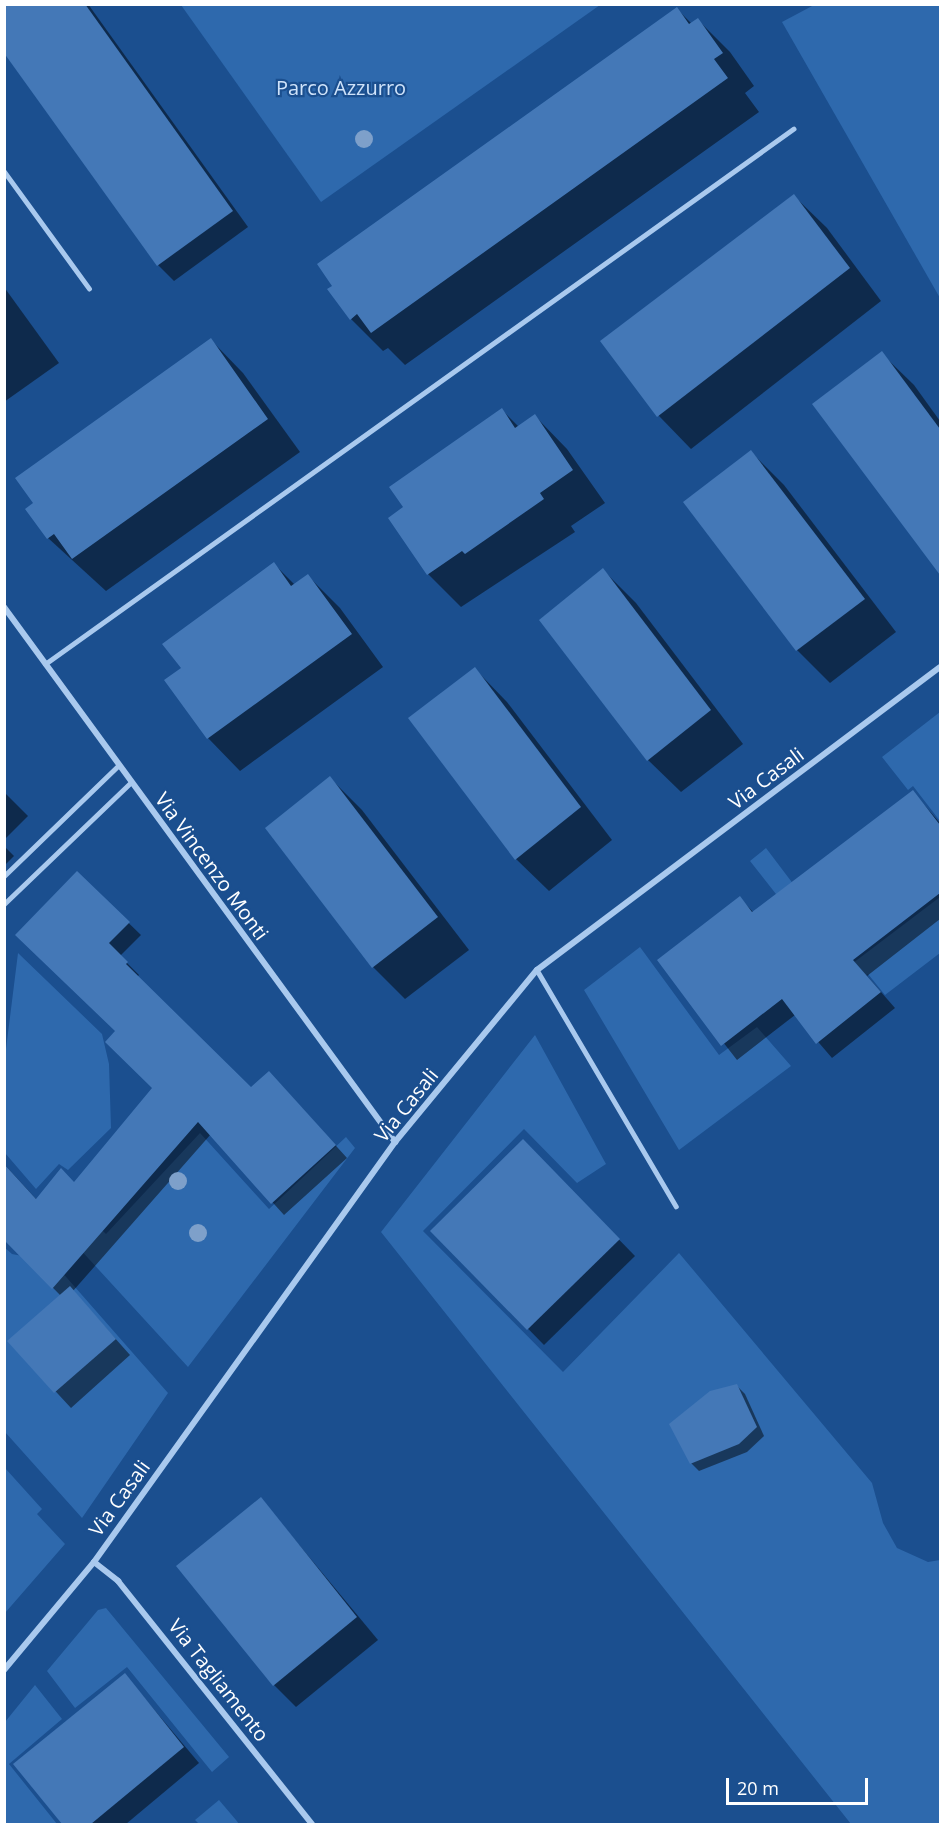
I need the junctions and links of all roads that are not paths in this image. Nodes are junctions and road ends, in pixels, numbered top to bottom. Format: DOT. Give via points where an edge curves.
graph roads {
  1 [pos="793,129"];
  2 [pos="4,171"];
  3 [pos="89,288"];
  4 [pos="4,607"];
  5 [pos="45,664"];
  6 [pos="940,667"];
  7 [pos="118,766"];
  8 [pos="130,783"];
  9 [pos="4,876"];
  10 [pos="4,904"];
  11 [pos="537,970"];
  12 [pos="395,1142"];
  13 [pos="676,1206"];
  14 [pos="94,1562"];
  15 [pos="4,1670"];
  16 [pos="312,1824"];
  1 -- 5 [label="lane"];
  2 -- 3 [label="lane"];
  4 -- 5 [label="street, Via Vincenzo Monti"];
  5 -- 7 [label="street, Via Vincenzo Monti"];
  6 -- 11 [label="street, Via Casali"];
  7 -- 8 [label="street, Via Vincenzo Monti"];
  7 -- 9 [label="lane"];
  8 -- 10 [label="lane"];
  8 -- 12 [label="street, Via Vincenzo Monti"];
  11 -- 12 [label="street, Via Casali"];
  11 -- 13 [label="lane"];
  12 -- 14 [label="street, Via Casali"];
  14 -- 15 [label="street, Via Casali"];
  14 -- 16 [label="street, Via Tagliamento" via="118,1581"];
}
